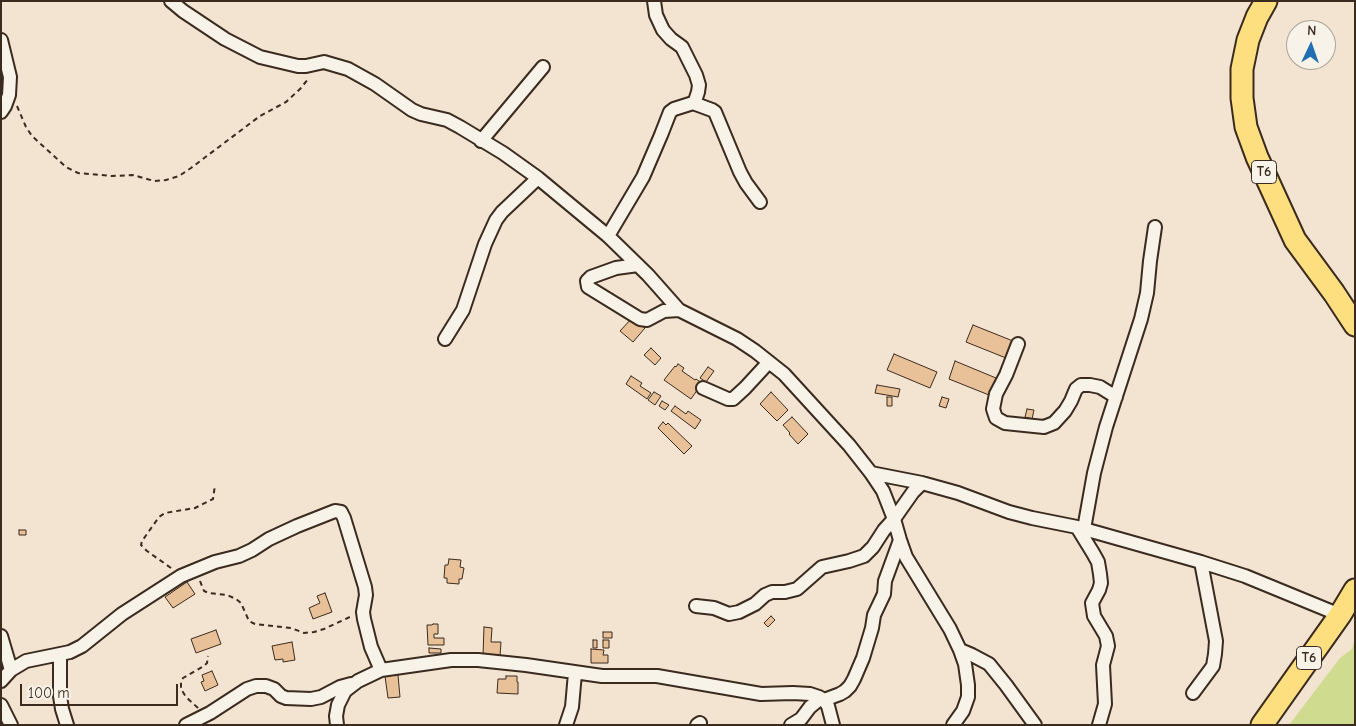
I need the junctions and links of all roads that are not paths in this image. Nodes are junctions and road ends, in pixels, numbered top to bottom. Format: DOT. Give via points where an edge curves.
graph roads {
  1 [pos="172,1"];
  2 [pos="654,1"];
  3 [pos="1266,1"];
  4 [pos="1,40"];
  5 [pos="543,67"];
  6 [pos="693,103"];
  7 [pos="1,112"];
  8 [pos="481,141"];
  9 [pos="538,178"];
  10 [pos="760,202"];
  11 [pos="1155,227"];
  12 [pos="608,236"];
  13 [pos="638,265"];
  14 [pos="679,310"];
  15 [pos="1355,325"];
  16 [pos="445,339"];
  17 [pos="1018,344"];
  18 [pos="769,362"];
  19 [pos="703,388"];
  20 [pos="1116,397"];
  21 [pos="871,473"];
  22 [pos="922,483"];
  23 [pos="894,519"];
  24 [pos="1081,528"];
  25 [pos="900,540"];
  26 [pos="1201,562"];
  27 [pos="1355,590"];
  28 [pos="696,606"];
  29 [pos="1340,615"];
  30 [pos="1,636"];
  31 [pos="960,650"];
  32 [pos="60,654"];
  33 [pos="11,670"];
  34 [pos="381,670"];
  35 [pos="575,673"];
  36 [pos="1,681"];
  37 [pos="358,681"];
  38 [pos="1193,693"];
  39 [pos="822,699"];
  40 [pos="1,704"];
  41 [pos="11,725"];
  42 [pos="67,725"];
  43 [pos="186,725"];
  44 [pos="337,725"];
  45 [pos="566,725"];
  46 [pos="791,725"];
  47 [pos="833,725"];
  48 [pos="953,725"];
  49 [pos="1035,725"];
  50 [pos="1099,725"];
  51 [pos="1262,725"];
  1 -- 8 [label="street" via="225,39 260,57 298,66 324,62 348,69 412,110 447,120"];
  2 -- 6 [label="street" via="659,22 671,39 682,47 696,75 699,85"];
  3 -- 15 [label="highway, T6" via="1256,17 1242,69 1246,127 1295,240"];
  4 -- 7 [label="street" via="10,76 9,95"];
  5 -- 8 [label="street"];
  6 -- 10 [label="street" via="715,112 740,172"];
  6 -- 12 [label="street" via="670,112 643,177"];
  8 -- 9 [label="street"];
  9 -- 12 [label="street"];
  9 -- 16 [label="street" via="496,220 463,310"];
  11 -- 20 [label="street" via="1147,293"];
  12 -- 13 [label="street"];
  13 -- 14 [label="street"];
  13 -- 14 [label="street" via="616,268 592,277 587,281 588,287 640,319"];
  14 -- 18 [label="street" via="737,339"];
  17 -- 20 [label="street" via="992,409 1001,421 1044,427 1054,423 1081,385 1100,387"];
  18 -- 19 [label="street" via="733,399"];
  18 -- 21 [label="street" via="798,389"];
  20 -- 24 [label="street"];
  21 -- 22 [label="street"];
  21 -- 23 [label="street" via="883,491"];
  22 -- 23 [label="street"];
  22 -- 24 [label="street" via="1008,512"];
  23 -- 25 [label="street"];
  23 -- 28 [label="street" via="864,556 822,567 797,589 772,592 755,604 729,614"];
  24 -- 26 [label="street"];
  24 -- 50 [label="street" via="1098,562 1101,583 1092,603 1094,616 1108,646 1103,665 1105,704"];
  25 -- 31 [label="street"];
  25 -- 39 [label="street" via="854,679 845,691"];
  26 -- 29 [label="street" via="1245,576"];
  26 -- 38 [label="street" via="1216,641 1212,666"];
  27 -- 29 [label="highway, T6"];
  29 -- 51 [label="highway, T6"];
  30 -- 33 [label="street"];
  31 -- 48 [label="street" via="965,664 968,697"];
  31 -- 49 [label="street" via="989,664"];
  32 -- 33 [label="street" via="26,662"];
  32 -- 34 [label="street" via="82,646 122,614 181,576 239,556 297,526 338,511 344,518 365,587 363,612 367,633"];
  32 -- 42 [label="street" via="60,696"];
  33 -- 36 [label="street"];
  34 -- 35 [label="street" via="451,660 478,660"];
  34 -- 37 [label="street"];
  35 -- 39 [label="street" via="657,676 744,692 810,694"];
  35 -- 45 [label="street" via="572,708"];
  37 -- 43 [label="street" via="311,699 286,698 274,689 256,686"];
  37 -- 44 [label="street" via="346,691 338,705"];
  39 -- 46 [label="street"];
  39 -- 47 [label="street" via="828,706"];
  40 -- 41 [label="street"];
}
